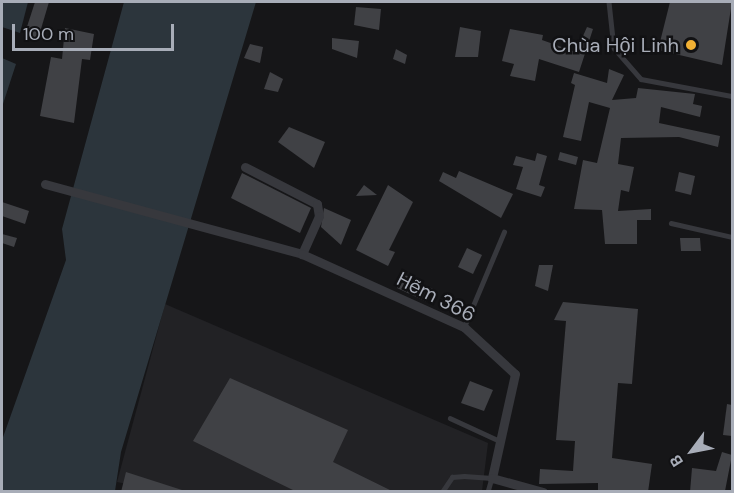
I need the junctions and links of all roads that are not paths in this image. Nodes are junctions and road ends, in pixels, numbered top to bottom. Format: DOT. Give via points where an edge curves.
graph roads {
  1 [pos="609,2"];
  2 [pos="732,96"];
  3 [pos="245,167"];
  4 [pos="45,184"];
  5 [pos="671,223"];
  6 [pos="504,232"];
  7 [pos="732,237"];
  8 [pos="302,254"];
  9 [pos="464,327"];
  10 [pos="450,418"];
  11 [pos="500,441"];
  12 [pos="492,478"];
  13 [pos="442,492"];
  14 [pos="488,492"];
  15 [pos="543,492"];
  1 -- 2 [label="lane" via="614,48 641,79"];
  3 -- 8 [label="street" via="317,204 319,216"];
  4 -- 8 [label="street, Hẽm 366" via="215,227"];
  5 -- 7 [label="lane"];
  6 -- 9 [label="lane"];
  8 -- 9 [label="street, Hẽm 366"];
  9 -- 11 [label="street, Hẽm 366" via="514,374"];
  10 -- 11 [label="lane"];
  11 -- 12 [label="street, Hẽm 366"];
  12 -- 13 [label="lane" via="452,477"];
  12 -- 14 [label="lane"];
  12 -- 15 [label="street"];
}
